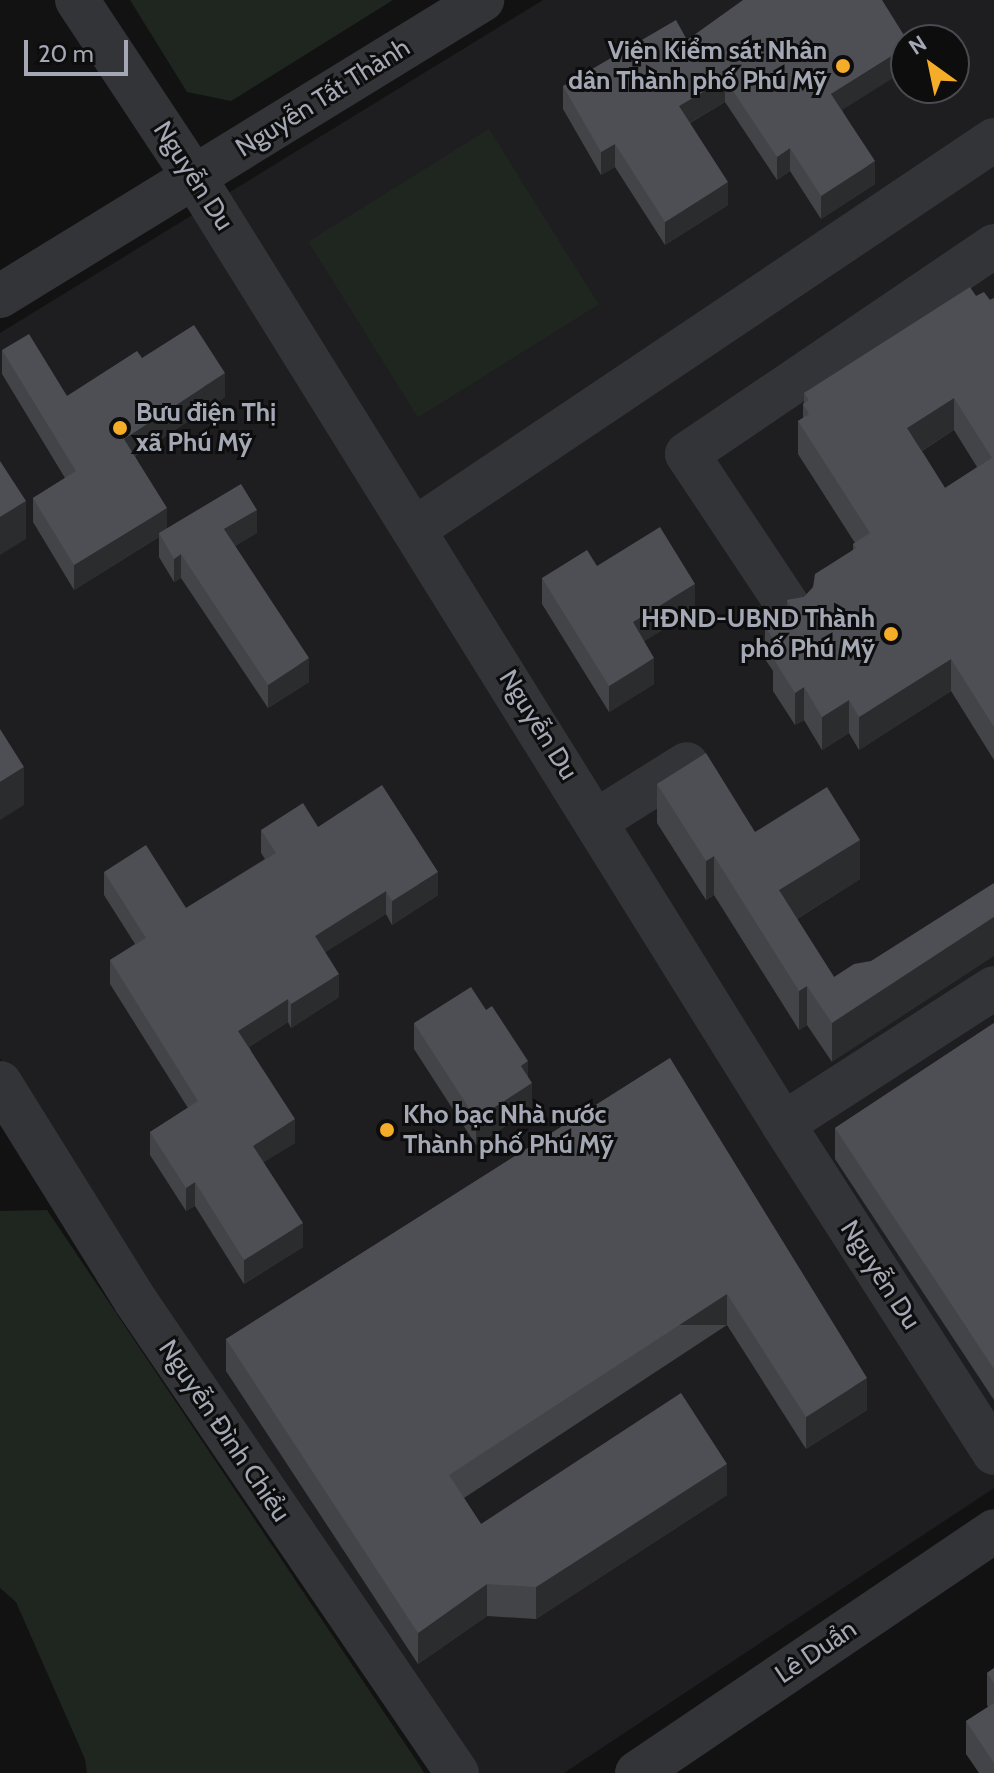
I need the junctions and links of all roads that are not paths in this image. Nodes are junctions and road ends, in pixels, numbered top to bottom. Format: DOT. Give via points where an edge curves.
graph roads {
  1 [pos="77,0"];
  2 [pos="482,0"];
  3 [pos="994,140"];
  4 [pos="194,177"];
  5 [pos="994,246"];
  6 [pos="0,296"];
  7 [pos="416,528"];
  8 [pos="790,609"];
  9 [pos="687,764"];
  10 [pos="596,821"];
  11 [pos="994,988"];
  12 [pos="0,1083"];
  13 [pos="783,1124"];
  14 [pos="994,1453"];
  15 [pos="994,1531"];
  16 [pos="457,1773"];
  17 [pos="637,1773"];
  1 -- 4 [label="street, Nguyễn Du"];
  2 -- 4 [label="street, Nguyễn Tất Thành"];
  3 -- 7 [label="street"];
  4 -- 6 [label="street, Nguyễn Tất Thành"];
  4 -- 7 [label="street, Nguyễn Du"];
  5 -- 8 [label="street" via="687,454"];
  7 -- 10 [label="street, Nguyễn Du"];
  9 -- 10 [label="street"];
  10 -- 13 [label="street, Nguyễn Du"];
  11 -- 13 [label="street"];
  12 -- 16 [label="street, Nguyễn Đình Chiểu" via="135,1300"];
  13 -- 14 [label="street, Nguyễn Du"];
  15 -- 17 [label="street, Lê Duẩn"];
}
